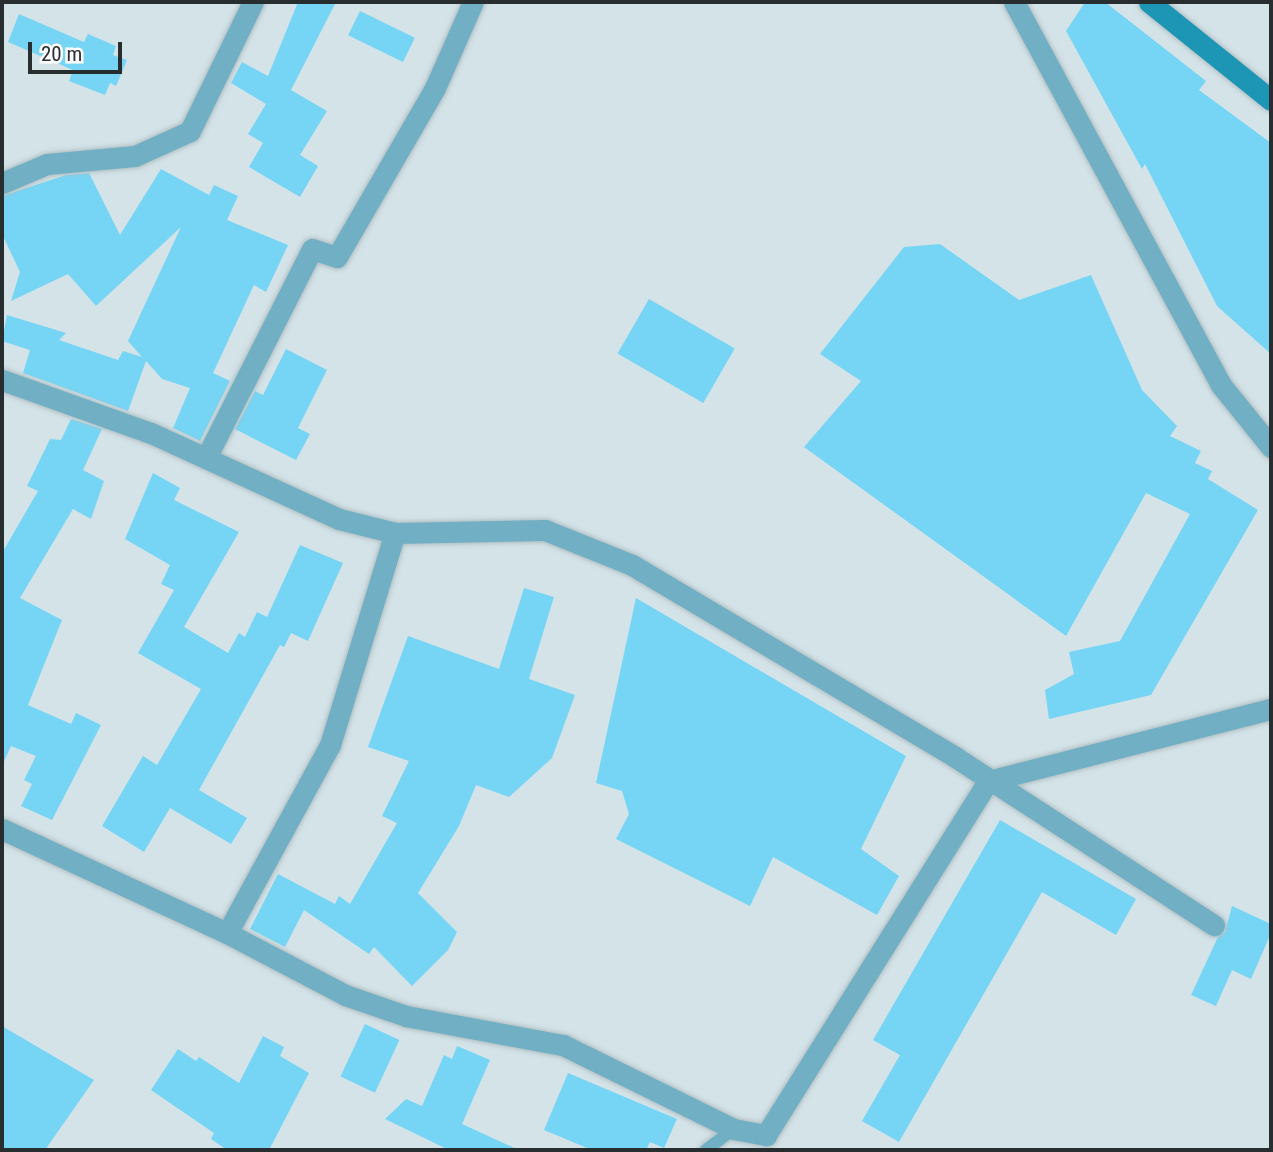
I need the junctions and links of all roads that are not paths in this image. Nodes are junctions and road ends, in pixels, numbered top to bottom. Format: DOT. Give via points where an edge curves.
graph roads {
  1 [pos="253,2"];
  2 [pos="473,2"];
  3 [pos="1014,2"];
  4 [pos="1149,2"];
  5 [pos="1271,100"];
  6 [pos="2,183"];
  7 [pos="2,380"];
  8 [pos="1271,447"];
  9 [pos="206,458"];
  10 [pos="395,533"];
  11 [pos="1271,709"];
  12 [pos="988,781"];
  13 [pos="2,829"];
  14 [pos="1214,925"];
  15 [pos="227,933"];
  16 [pos="733,1129"];
  17 [pos="706,1150"];
  1 -- 6 [label="street" via="190,131 135,156 47,164"];
  2 -- 9 [label="street" via="435,88 337,257 312,248"];
  3 -- 8 [label="street" via="1221,385"];
  4 -- 5 [label="main road"];
  7 -- 9 [label="street"];
  9 -- 10 [label="street" via="339,519"];
  10 -- 12 [label="street" via="545,530 632,565"];
  10 -- 15 [label="street" via="330,745"];
  11 -- 12 [label="street"];
  12 -- 14 [label="street"];
  12 -- 16 [label="street" via="766,1135"];
  13 -- 15 [label="street"];
  15 -- 16 [label="street" via="345,995 407,1016 563,1045"];
  16 -- 17 [label="lane"];
}
